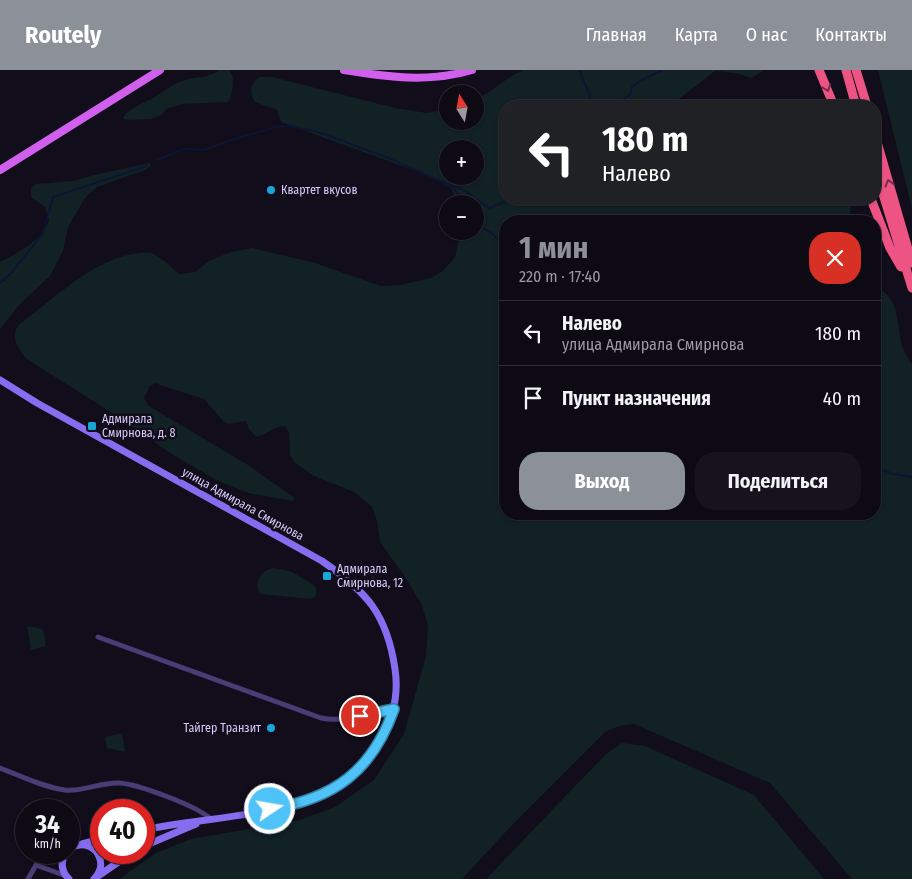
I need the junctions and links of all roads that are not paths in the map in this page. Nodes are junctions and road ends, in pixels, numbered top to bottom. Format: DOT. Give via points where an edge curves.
graph roads {
  1 [pos="160,70"];
  2 [pos="344,70"];
  3 [pos="472,70"];
  4 [pos="819,70"];
  5 [pos="846,70"];
  6 [pos="856,70"];
  7 [pos="832,100"];
  8 [pos="854,100"];
  9 [pos="865,100"];
  10 [pos="881,156"];
  11 [pos="0,170"];
  12 [pos="881,188"];
  13 [pos="881,225"];
  14 [pos="912,263"];
  15 [pos="911,285"];
  16 [pos="0,380"];
  17 [pos="98,637"];
  18 [pos="394,709"];
  19 [pos="0,768"];
  20 [pos="211,819"];
  21 [pos="155,828"];
  22 [pos="155,841"];
  23 [pos="80,846"];
  24 [pos="62,864"];
  25 [pos="116,864"];
  26 [pos="36,865"];
  27 [pos="68,878"];
  28 [pos="28,879"];
  29 [pos="94,879"];
  1 -- 11 [label="main road"];
  2 -- 3 [label="main road" via="417,79"];
  4 -- 7 [label="highway, one-way"];
  5 -- 8 [label="highway"];
  6 -- 9 [label="highway"];
  14 -- 10 [label="highway, one-way"];
  12 -- 15 [label="highway"];
  13 -- 15 [label="highway"];
  16 -- 18 [label="street, улица Адмирала Смирнова" via="345,577 364,594 388,637 397,680"];
  17 -- 18 [label="street" via="321,718 331,720"];
  18 -- 20 [label="street, улица Адмирала Смирнова" via="386,731 362,768 334,788 285,807"];
  19 -- 20 [label="street" via="67,790 118,783 163,796"];
  20 -- 21 [label="street, улица Адмирала Смирнова"];
  20 -- 22 [label="street"];
  23 -- 29 [label="street" via="89,846 98,854 100,868"];
  24 -- 27 [label="street"];
  25 -- 29 [label="street"];
  26 -- 27 [label="street"];
  26 -- 28 [label="street"];
}
